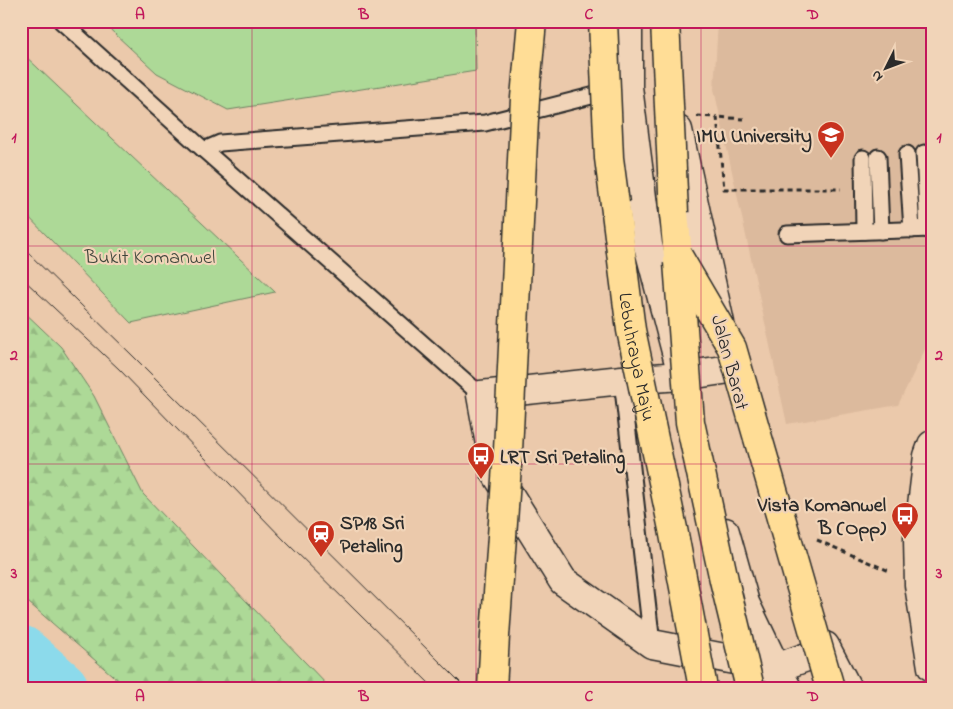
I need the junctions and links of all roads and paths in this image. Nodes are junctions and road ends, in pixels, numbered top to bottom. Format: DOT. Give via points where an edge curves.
graph roads {
  1 [pos="61,21"];
  2 [pos="532,21"];
  3 [pos="603,21"];
  4 [pos="628,21"];
  5 [pos="665,21"];
  6 [pos="673,21"];
  7 [pos="628,86"];
  8 [pos="744,119"];
  9 [pos="204,150"];
  10 [pos="924,153"];
  11 [pos="907,154"];
  12 [pos="878,157"];
  13 [pos="863,158"];
  14 [pos="864,189"];
  15 [pos="930,229"];
  16 [pos="912,230"];
  17 [pos="864,231"];
  18 [pos="881,231"];
  19 [pos="787,234"];
  20 [pos="678,256"];
  21 [pos="730,369"];
  22 [pos="682,376"];
  23 [pos="622,380"];
  24 [pos="481,395"];
  25 [pos="932,445"];
  26 [pos="779,523"];
  27 [pos="920,585"];
  28 [pos="652,644"];
  29 [pos="826,650"];
  30 [pos="932,667"];
  31 [pos="782,678"];
  32 [pos="492,688"];
  33 [pos="703,688"];
  34 [pos="750,688"];
  35 [pos="830,688"];
  36 [pos="847,688"];
  1 -- 9 [label="lane"];
  2 -- 32 [label="highway, bridge"];
  3 -- 33 [label="highway, Lebuhraya Maju, bridge" via="609,158 631,330"];
  4 -- 7 [label="main road"];
  5 -- 20 [label="highway, Lebuhraya Maju, bridge"];
  6 -- 21 [label="main road, Jalan Barat" via="677,127"];
  7 -- 9 [label="lane" via="485,123 220,143"];
  7 -- 22 [label="main road" via="648,245"];
  8 -- 14 [label="path" via="717,117 724,189"];
  9 -- 24 [label="lane"];
  10 -- 15 [label="lane"];
  11 -- 16 [label="lane"];
  12 -- 18 [label="lane"];
  13 -- 14 [label="lane"];
  14 -- 17 [label="lane"];
  15 -- 16 [label="lane"];
  16 -- 18 [label="lane"];
  17 -- 18 [label="lane"];
  17 -- 19 [label="lane"];
  20 -- 34 [label="highway, Lebuhraya Maju, bridge" via="690,422"];
  20 -- 35 [label="highway, bridge" via="732,348"];
  21 -- 22 [label="main road"];
  21 -- 26 [label="main road, Jalan Barat"];
  22 -- 23 [label="main road"];
  22 -- 31 [label="main road" via="745,603"];
  23 -- 24 [label="main road"];
  23 -- 28 [label="lane"];
  24 -- 28 [label="main road" via="495,472 563,581"];
  25 -- 27 [label="main road" via="918,538"];
  26 -- 27 [label="path"];
  26 -- 29 [label="main road, Jalan Barat"];
  27 -- 30 [label="main road"];
  28 -- 31 [label="main road"];
  29 -- 31 [label="main road"];
  29 -- 36 [label="main road, Jalan Barat"];
}
